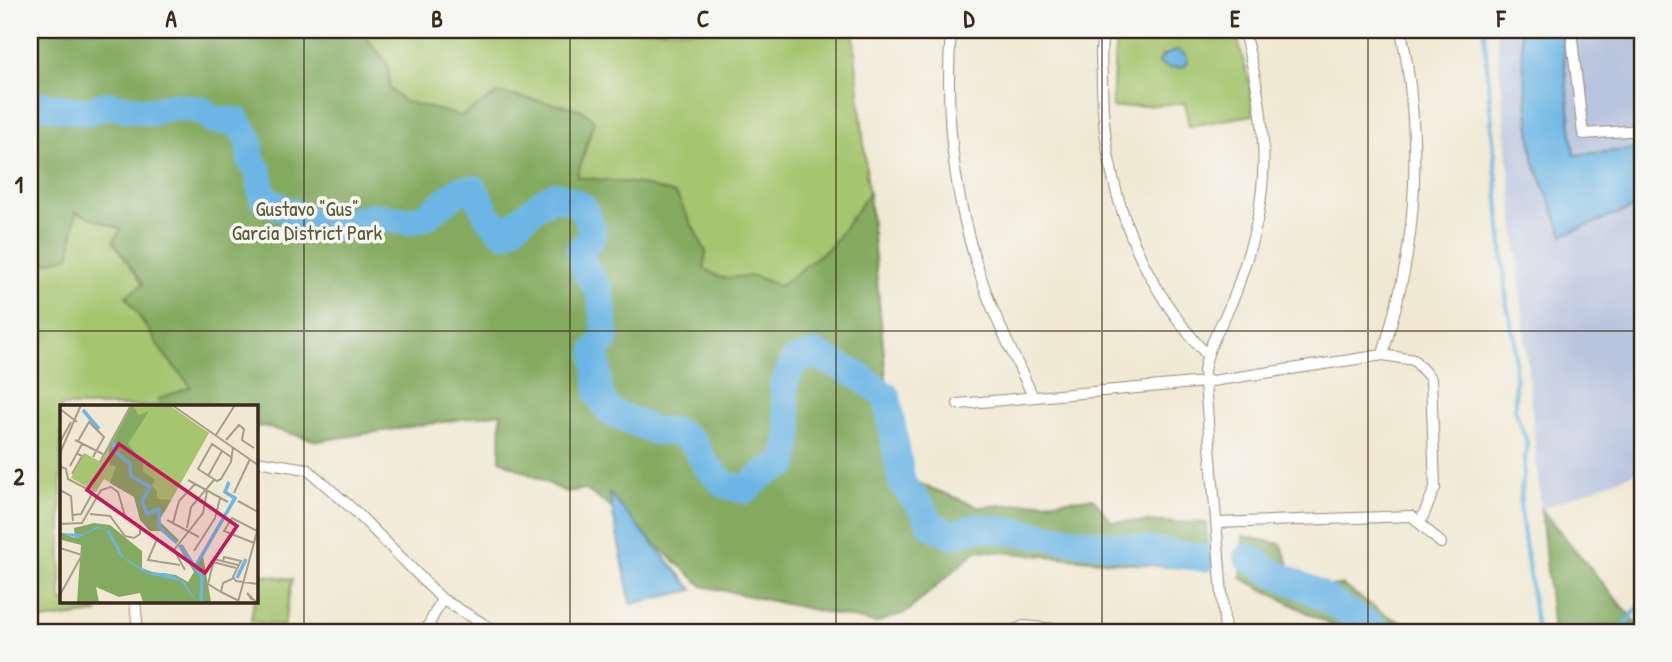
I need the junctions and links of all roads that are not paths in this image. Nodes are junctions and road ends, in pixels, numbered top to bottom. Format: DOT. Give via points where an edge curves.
graph roads {
  1 [pos="951,30"];
  2 [pos="1104,30"];
  3 [pos="1243,30"];
  4 [pos="1401,30"];
  5 [pos="1571,30"];
  6 [pos="1642,130"];
  7 [pos="1206,354"];
  8 [pos="1383,355"];
  9 [pos="1205,382"];
  10 [pos="1033,397"];
  11 [pos="958,404"];
  12 [pos="257,461"];
  13 [pos="1216,523"];
  14 [pos="1420,523"];
  15 [pos="1441,543"];
  16 [pos="442,598"];
  17 [pos="135,602"];
  18 [pos="138,632"];
  19 [pos="425,632"];
  20 [pos="497,632"];
  21 [pos="1009,632"];
  22 [pos="1084,632"];
  23 [pos="1225,632"];
  1 -- 10 [label="lane" via="947,79 950,146 964,220 985,290"];
  2 -- 7 [label="lane" via="1102,131 1113,184 1128,231 1157,290 1180,326"];
  3 -- 7 [label="lane" via="1259,94 1261,202 1234,297"];
  4 -- 8 [label="lane" via="1409,69 1414,174 1407,256"];
  5 -- 6 [label="lane" via="1583,134"];
  7 -- 9 [label="lane"];
  8 -- 9 [label="lane"];
  8 -- 14 [label="lane" via="1413,360 1431,379 1435,488"];
  9 -- 10 [label="lane"];
  9 -- 13 [label="lane"];
  10 -- 11 [label="lane"];
  12 -- 16 [label="lane" via="307,469"];
  13 -- 14 [label="lane" via="1412,516"];
  13 -- 23 [label="lane"];
  14 -- 15 [label="lane"];
  16 -- 19 [label="lane"];
  16 -- 20 [label="lane"];
  17 -- 18 [label="lane"];
  21 -- 22 [label="lane" via="1024,626"];
}
